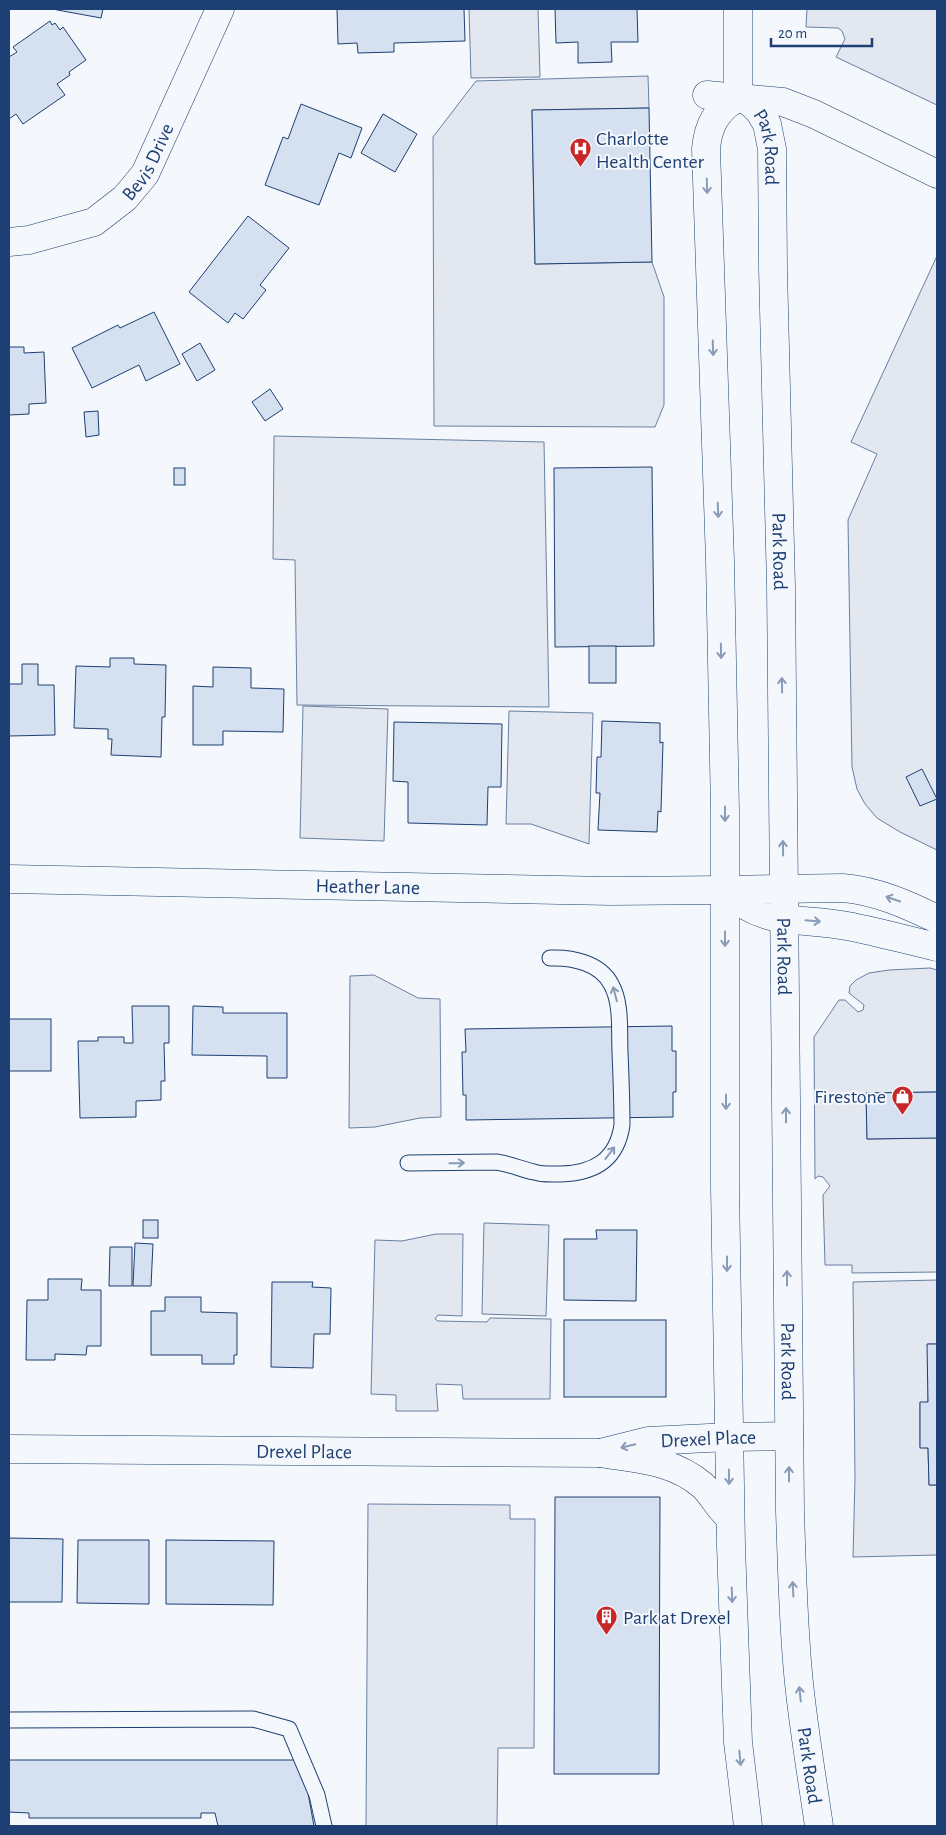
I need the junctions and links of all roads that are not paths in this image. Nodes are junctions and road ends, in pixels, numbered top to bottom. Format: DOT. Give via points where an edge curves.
graph roads {
  1 [pos="220,9"];
  2 [pos="738,9"];
  3 [pos="707,95"];
  4 [pos="738,98"];
  5 [pos="937,174"];
  6 [pos="9,242"];
  7 [pos="9,879"];
  8 [pos="784,889"];
  9 [pos="726,890"];
  10 [pos="937,919"];
  11 [pos="784,920"];
  12 [pos="937,947"];
  13 [pos="550,958"];
  14 [pos="408,1164"];
  15 [pos="789,1436"];
  16 [pos="729,1437"];
  17 [pos="9,1449"];
  18 [pos="600,1453"];
  19 [pos="730,1517"];
  20 [pos="9,1720"];
  21 [pos="324,1826"];
  22 [pos="748,1826"];
  23 [pos="819,1826"];
  1 -- 6 [label="main road, Bevis Drive" via="145,174 125,198 94,222 29,240"];
  2 -- 4 [label="main road, Park Road"];
  3 -- 4 [label="main road"];
  4 -- 5 [label="main road" via="794,105"];
  8 -- 4 [label="main road, Park Road, one-way" via="772,149 759,111 750,102"];
  4 -- 9 [label="main road, Park Road, one-way" via="718,112 711,125 706,149 720,551"];
  7 -- 9 [label="main road, Heather Lane" via="610,891"];
  8 -- 9 [label="main road, Heather Lane"];
  10 -- 8 [label="main road, Heather Lane, one-way" via="898,900 872,892 843,888"];
  8 -- 11 [label="main road, Park Road"];
  9 -- 11 [label="main road" via="746,908"];
  9 -- 16 [label="main road, Park Road, one-way"];
  11 -- 12 [label="main road, one-way" via="847,926"];
  15 -- 11 [label="main road, Park Road, one-way"];
  14 -- 13 [label="lane, one-way" via="496,1162 542,1174 570,1174 594,1168 612,1153 622,1125 615,994 606,977 596,969 573,959"];
  15 -- 16 [label="main road, Drexel Place"];
  23 -- 15 [label="main road, Park Road, one-way" via="799,1680 792,1583"];
  16 -- 18 [label="main road, Drexel Place, one-way" via="648,1442"];
  16 -- 19 [label="main road, Park Road, one-way"];
  17 -- 18 [label="main road, Drexel Place"];
  18 -- 19 [label="main road, Drexel Place" via="680,1469 705,1487"];
  19 -- 22 [label="main road, Park Road, one-way" via="738,1742"];
  20 -- 21 [label="lane" via="253,1719 289,1729 317,1795"];
}
